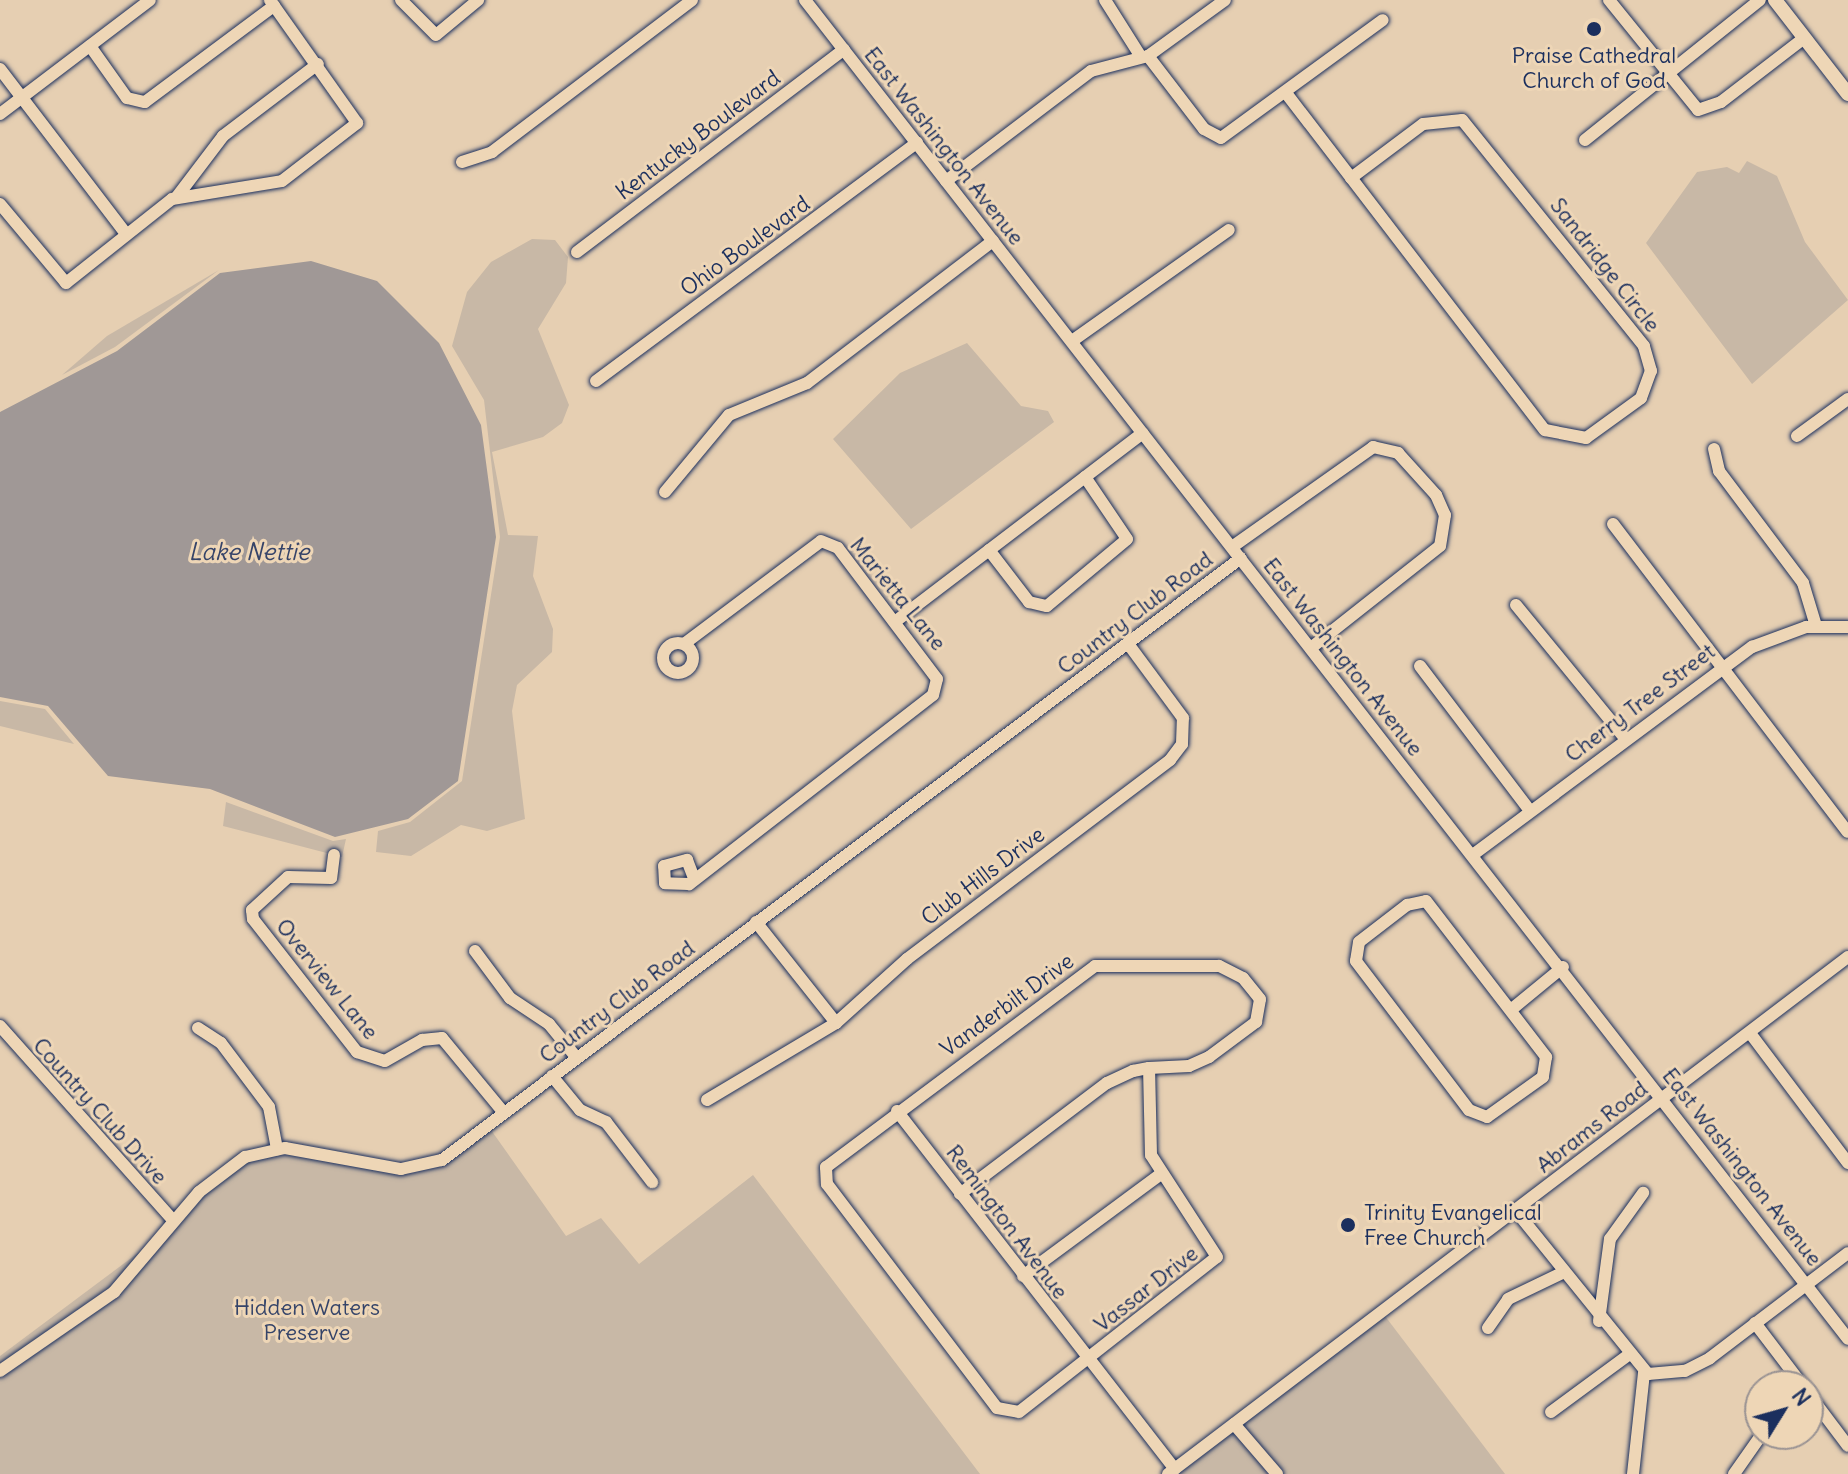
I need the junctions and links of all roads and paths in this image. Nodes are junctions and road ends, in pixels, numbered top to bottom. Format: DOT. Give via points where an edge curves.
graph roads {
  1 [pos="150,0"];
  2 [pos="401,0"];
  3 [pos="478,0"];
  4 [pos="692,0"];
  5 [pos="805,0"];
  6 [pos="1105,0"];
  7 [pos="1225,0"];
  8 [pos="1609,0"];
  9 [pos="1760,0"];
  10 [pos="1775,0"];
  11 [pos="272,3"];
  12 [pos="1383,20"];
  13 [pos="1804,38"];
  14 [pos="90,46"];
  15 [pos="844,49"];
  16 [pos="1145,57"];
  17 [pos="318,64"];
  18 [pos="0,69"];
  19 [pos="1667,75"];
  20 [pos="1286,93"];
  21 [pos="1848,94"];
  22 [pos="22,98"];
  23 [pos="0,114"];
  24 [pos="1585,140"];
  25 [pos="917,143"];
  26 [pos="462,162"];
  27 [pos="1351,178"];
  28 [pos="946,181"];
  29 [pos="176,198"];
  30 [pos="0,204"];
  31 [pos="1229,230"];
  32 [pos="126,234"];
  33 [pos="993,241"];
  34 [pos="577,252"];
  35 [pos="1072,341"];
  36 [pos="596,381"];
  37 [pos="1848,399"];
  38 [pos="1143,433"];
  39 [pos="1797,436"];
  40 [pos="1714,449"];
  41 [pos="1085,477"];
  42 [pos="665,492"];
  43 [pos="1613,524"];
  44 [pos="1232,547"];
  45 [pos="989,550"];
  46 [pos="1241,558"];
  47 [pos="1516,605"];
  48 [pos="896,621"];
  49 [pos="1816,626"];
  50 [pos="1848,627"];
  51 [pos="684,644"];
  52 [pos="1129,645"];
  53 [pos="1312,647"];
  54 [pos="1420,666"];
  55 [pos="1720,667"];
  56 [pos="1625,738"];
  57 [pos="1530,811"];
  58 [pos="1848,832"];
  59 [pos="1474,854"];
  60 [pos="334,855"];
  61 [pos="693,876"];
  62 [pos="756,922"];
  63 [pos="475,951"];
  64 [pos="1846,964"];
  65 [pos="1563,967"];
  66 [pos="1512,1009"];
  67 [pos="836,1023"];
  68 [pos="0,1026"];
  69 [pos="198,1028"];
  70 [pos="1750,1033"];
  71 [pos="576,1057"];
  72 [pos="1149,1068"];
  73 [pos="552,1076"];
  74 [pos="1663,1098"];
  75 [pos="707,1100"];
  76 [pos="897,1111"];
  77 [pos="504,1113"];
  78 [pos="277,1149"];
  79 [pos="1848,1163"];
  80 [pos="1161,1174"];
  81 [pos="652,1182"];
  82 [pos="1643,1193"];
  83 [pos="960,1194"];
  84 [pos="1516,1211"];
  85 [pos="173,1220"];
  86 [pos="1848,1253"];
  87 [pos="1562,1273"];
  88 [pos="1023,1276"];
  89 [pos="1808,1284"];
  90 [pos="1599,1321"];
  91 [pos="1755,1323"];
  92 [pos="1488,1328"];
  93 [pos="1848,1339"];
  94 [pos="1627,1356"];
  95 [pos="1087,1360"];
  96 [pos="1791,1370"];
  97 [pos="0,1371"];
  98 [pos="1644,1373"];
  99 [pos="1551,1412"];
  100 [pos="1005,1413"];
  101 [pos="1824,1416"];
  102 [pos="1234,1424"];
  103 [pos="1848,1446"];
  104 [pos="1751,1450"];
  105 [pos="1172,1471"];
  106 [pos="1277,1474"];
  107 [pos="1633,1474"];
  108 [pos="1734,1474"];
  1 -- 14 [label="street"];
  2 -- 3 [label="street" via="436,35"];
  4 -- 26 [label="street" via="492,152"];
  5 -- 15 [label="street, East Washington Avenue"];
  6 -- 16 [label="street"];
  7 -- 16 [label="street"];
  8 -- 19 [label="street"];
  9 -- 19 [label="street"];
  10 -- 13 [label="main road"];
  11 -- 14 [label="street" via="145,102 127,98"];
  11 -- 17 [label="street"];
  12 -- 20 [label="street"];
  13 -- 19 [label="street" via="1708,109 1692,106"];
  13 -- 21 [label="main road"];
  14 -- 22 [label="street"];
  15 -- 25 [label="street, East Washington Avenue"];
  15 -- 34 [label="street, Kentucky Boulevard"];
  16 -- 20 [label="street" via="1212,135 1230,134"];
  16 -- 28 [label="street" via="1091,71"];
  17 -- 29 [label="street" via="223,136"];
  17 -- 29 [label="street" via="356,125 271,186"];
  18 -- 22 [label="street"];
  19 -- 24 [label="street"];
  20 -- 27 [label="street, Sandridge Circle"];
  22 -- 23 [label="street"];
  22 -- 32 [label="street"];
  25 -- 28 [label="street, East Washington Avenue"];
  25 -- 36 [label="street, Ohio Boulevard"];
  27 -- 27 [label="street, Sandridge Circle" via="1545,430 1586,438 1641,398 1651,371 1644,346 1462,120 1423,124"];
  28 -- 33 [label="street, East Washington Avenue"];
  29 -- 32 [label="street"];
  30 -- 32 [label="street" via="66,283"];
  31 -- 35 [label="street"];
  33 -- 35 [label="street, East Washington Avenue"];
  33 -- 42 [label="street" via="841,360 786,394 729,415"];
  35 -- 38 [label="street, East Washington Avenue"];
  37 -- 39 [label="street"];
  38 -- 41 [label="street"];
  38 -- 44 [label="street, East Washington Avenue"];
  40 -- 49 [label="street" via="1719,471 1803,583"];
  41 -- 45 [label="street"];
  41 -- 45 [label="street" via="1122,524 1123,548 1039,606"];
  43 -- 55 [label="street"];
  44 -- 46 [label="street, East Washington Avenue"];
  44 -- 53 [label="street" via="1373,447 1398,453 1436,495 1445,515 1440,546"];
  45 -- 48 [label="street"];
  46 -- 52 [label="street, Country Club Road"];
  46 -- 53 [label="street, East Washington Avenue"];
  47 -- 56 [label="street"];
  48 -- 51 [label="street, Marietta Lane" via="838,548 821,541"];
  48 -- 61 [label="street, Marietta Lane" via="933,669 933,695"];
  49 -- 50 [label="street, Cherry Tree Street"];
  49 -- 55 [label="street, Cherry Tree Street" via="1768,639"];
  52 -- 62 [label="street, Country Club Road"];
  52 -- 67 [label="street, Club Hills Drive" via="1179,710 1184,736 1178,752 907,959"];
  53 -- 59 [label="street, East Washington Avenue"];
  54 -- 57 [label="street"];
  55 -- 56 [label="street, Cherry Tree Street"];
  55 -- 58 [label="street"];
  56 -- 57 [label="street, Cherry Tree Street"];
  57 -- 59 [label="street, Cherry Tree Street"];
  59 -- 65 [label="street, East Washington Avenue"];
  60 -- 77 [label="street, Overview Lane" via="331,878 288,877 252,910 253,919 357,1052 385,1061 422,1040 442,1038"];
  62 -- 67 [label="street"];
  62 -- 71 [label="street, Country Club Road"];
  63 -- 71 [label="street" via="510,998 549,1024"];
  64 -- 70 [label="street, Abrams Road"];
  65 -- 66 [label="street"];
  65 -- 74 [label="street, East Washington Avenue"];
  66 -- 66 [label="street" via="1544,1052 1545,1073 1482,1117 1361,970 1355,948 1407,905 1426,901"];
  67 -- 75 [label="street, Club Hills Drive"];
  68 -- 85 [label="street, Country Club Drive"];
  69 -- 78 [label="street" via="221,1043 269,1107"];
  70 -- 74 [label="street, Abrams Road"];
  70 -- 79 [label="street"];
  71 -- 73 [label="street, Country Club Road"];
  72 -- 76 [label="street, Vanderbilt Drive" via="1199,1063 1256,1022 1262,1004 1243,978 1219,966 1095,966"];
  72 -- 80 [label="street, Vassar Drive" via="1149,1147"];
  72 -- 83 [label="street, Vanderbilt Drive" via="1107,1083"];
  73 -- 77 [label="street, Country Club Road"];
  73 -- 81 [label="street" via="577,1108 606,1122"];
  74 -- 84 [label="street, Abrams Road"];
  74 -- 89 [label="street, East Washington Avenue"];
  76 -- 83 [label="street, Remington Avenue"];
  76 -- 100 [label="street, Vanderbilt Drive" via="829,1162 824,1179"];
  77 -- 78 [label="street, Country Club Road" via="424,1167"];
  78 -- 85 [label="street, Country Club Road" via="235,1162"];
  80 -- 88 [label="street"];
  80 -- 95 [label="street, Vassar Drive" via="1217,1257"];
  82 -- 90 [label="street" via="1610,1239"];
  83 -- 88 [label="street, Remington Avenue"];
  84 -- 87 [label="street"];
  84 -- 102 [label="street, Abrams Road"];
  85 -- 97 [label="street, Country Club Road" via="114,1292"];
  86 -- 89 [label="street"];
  87 -- 90 [label="street"];
  87 -- 92 [label="street" via="1508,1299"];
  88 -- 95 [label="street, Remington Avenue"];
  89 -- 91 [label="street"];
  89 -- 93 [label="street, East Washington Avenue"];
  90 -- 94 [label="street"];
  91 -- 96 [label="street"];
  91 -- 98 [label="street" via="1695,1367"];
  94 -- 98 [label="street"];
  94 -- 99 [label="street"];
  95 -- 100 [label="street, Vassar Drive" via="1024,1409"];
  95 -- 105 [label="street, Remington Avenue"];
  98 -- 107 [label="street"];
  101 -- 103 [label="street"];
  102 -- 105 [label="street, Abrams Road"];
  102 -- 106 [label="street"];
  104 -- 108 [label="street"];
}
